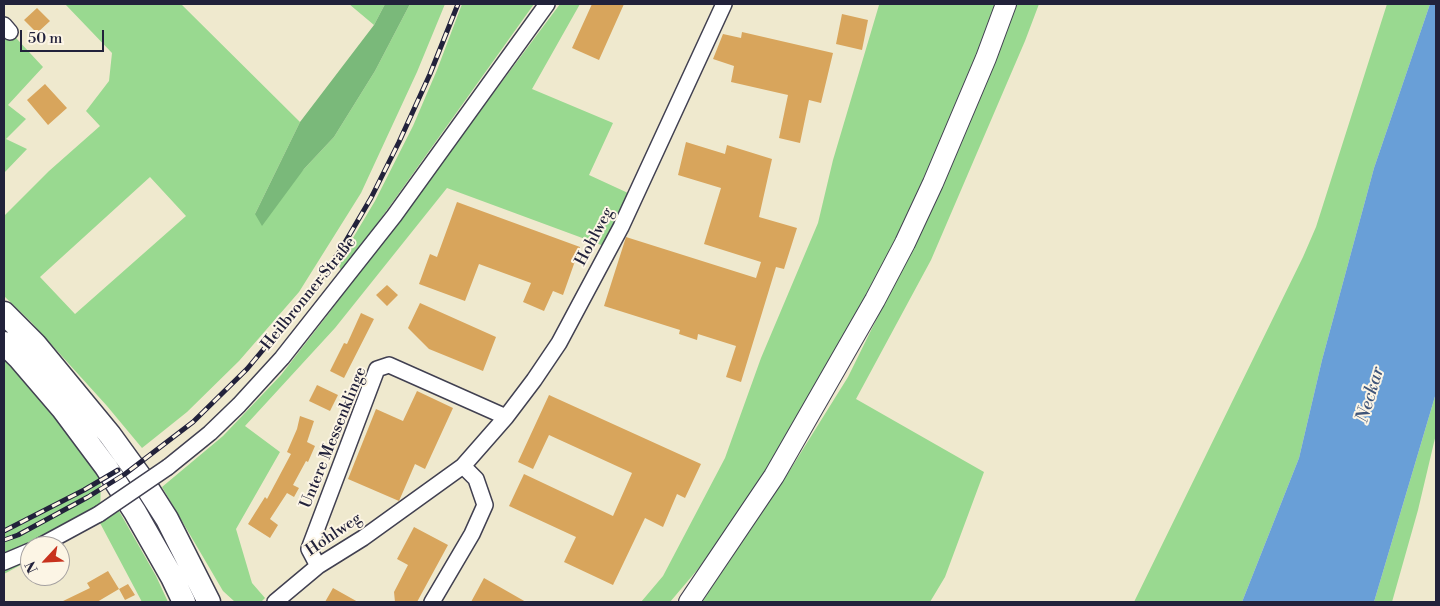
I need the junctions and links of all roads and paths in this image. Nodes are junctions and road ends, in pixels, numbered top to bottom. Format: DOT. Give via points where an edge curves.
graph roads {
  1 [pos="547,4"];
  2 [pos="724,4"];
  3 [pos="1006,4"];
  4 [pos="4,313"];
  5 [pos="4,343"];
  6 [pos="506,417"];
  7 [pos="463,466"];
  8 [pos="58,536"];
  9 [pos="20,555"];
  10 [pos="4,562"];
  11 [pos="318,566"];
  12 [pos="194,570"];
  13 [pos="184,602"];
  14 [pos="209,602"];
  15 [pos="224,602"];
  16 [pos="275,602"];
  17 [pos="432,602"];
  18 [pos="689,602"];
  1 -- 8 [label="street, Heilbronner Straße, bridge" via="394,216 282,358 210,433 168,467 99,514"];
  2 -- 6 [label="street, Hohlweg" via="621,227 559,343"];
  3 -- 18 [label="main road" via="933,183 875,300 774,476"];
  4 -- 12 [label="highway" via="35,344 110,434 167,519"];
  5 -- 13 [label="highway" via="62,408 106,467 140,520"];
  6 -- 7 [label="street, Hohlweg"];
  6 -- 11 [label="street, Untere Messenklinge" via="389,364 377,369 309,549"];
  7 -- 11 [label="street, Hohlweg"];
  7 -- 17 [label="street" via="476,479 485,505"];
  9 -- 10 [label="street"];
  11 -- 16 [label="street, Hohlweg"];
  12 -- 14 [label="highway"];
  12 -- 15 [label="highway"];
}
